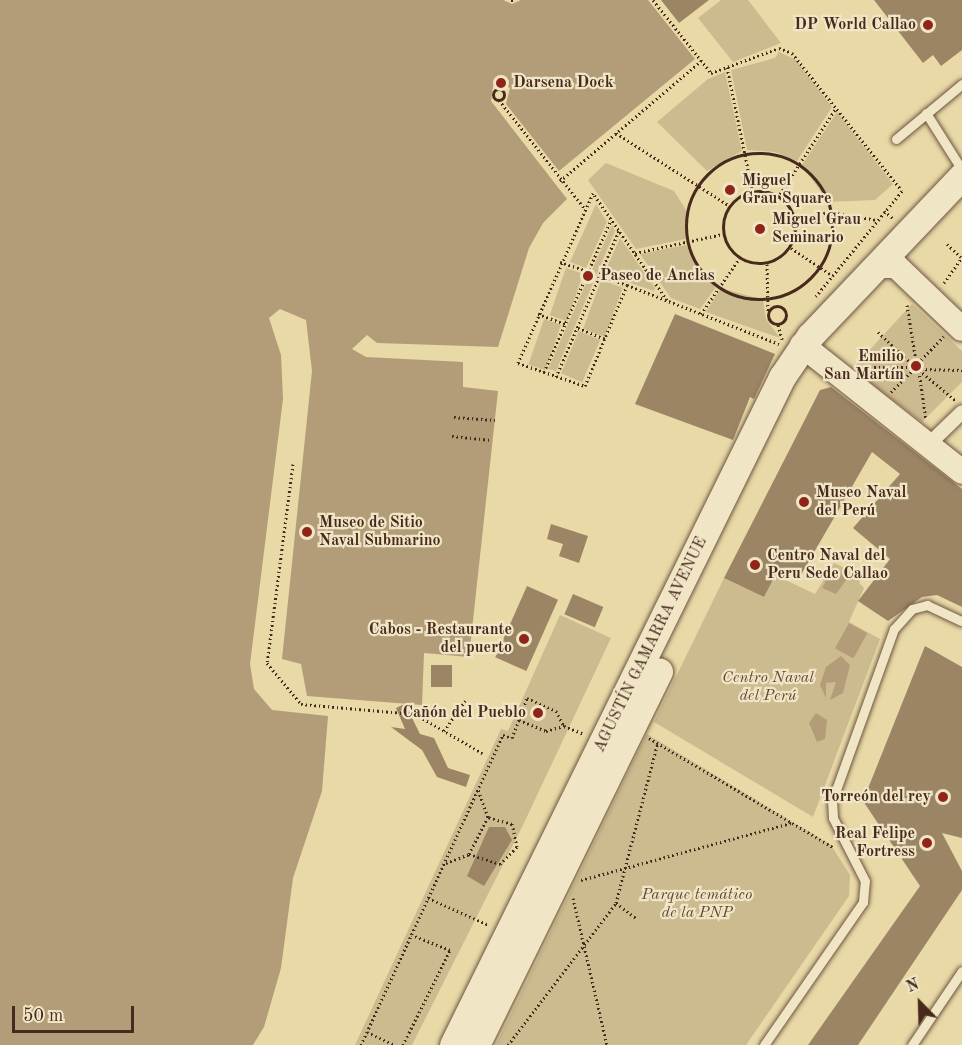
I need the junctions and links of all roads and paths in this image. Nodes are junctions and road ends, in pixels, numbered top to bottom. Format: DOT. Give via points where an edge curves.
graph roads {
  1 [pos="653,0"];
  2 [pos="701,61"];
  3 [pos="727,67"];
  4 [pos="962,84"];
  5 [pos="499,100"];
  6 [pos="836,108"];
  7 [pos="926,113"];
  8 [pos="616,133"];
  9 [pos="896,139"];
  10 [pos="745,153"];
  11 [pos="799,165"];
  12 [pos="962,170"];
  13 [pos="962,176"];
  14 [pos="560,180"];
  15 [pos="699,186"];
  16 [pos="752,189"];
  17 [pos="780,194"];
  18 [pos="962,195"];
  19 [pos="728,206"];
  20 [pos="585,209"];
  21 [pos="829,212"];
  22 [pos="796,219"];
  23 [pos="611,220"];
  24 [pos="877,220"];
  25 [pos="619,231"];
  26 [pos="723,234"];
  27 [pos="689,241"];
  28 [pos="947,244"];
  29 [pos="791,248"];
  30 [pos="635,253"];
  31 [pos="962,257"];
  32 [pos="739,259"];
  33 [pos="560,262"];
  34 [pos="766,264"];
  35 [pos="888,266"];
  36 [pos="819,268"];
  37 [pos="588,271"];
  38 [pos="600,275"];
  39 [pos="833,276"];
  40 [pos="627,285"];
  41 [pos="720,286"];
  42 [pos="941,286"];
  43 [pos="766,299"];
  44 [pos="814,299"];
  45 [pos="667,300"];
  46 [pos="906,303"];
  47 [pos="768,312"];
  48 [pos="538,314"];
  49 [pos="701,314"];
  50 [pos="785,319"];
  51 [pos="566,324"];
  52 [pos="778,325"];
  53 [pos="578,328"];
  54 [pos="954,331"];
  55 [pos="878,332"];
  56 [pos="605,339"];
  57 [pos="794,343"];
  58 [pos="917,362"];
  59 [pos="856,367"];
  60 [pos="912,367"];
  61 [pos="920,370"];
  62 [pos="962,370"];
  63 [pos="544,373"];
  64 [pos="556,377"];
  65 [pos="885,399"];
  66 [pos="962,405"];
  67 [pos="962,411"];
  68 [pos="454,417"];
  69 [pos="495,420"];
  70 [pos="928,434"];
  71 [pos="452,436"];
  72 [pos="492,440"];
  73 [pos="293,464"];
  74 [pos="962,472"];
  75 [pos="962,621"];
  76 [pos="465,701"];
  77 [pos="519,720"];
  78 [pos="564,726"];
  79 [pos="632,728"];
  80 [pos="444,731"];
  81 [pos="658,742"];
  82 [pos="603,743"];
  83 [pos="482,753"];
  84 [pos="478,789"];
  85 [pos="488,817"];
  86 [pos="791,823"];
  87 [pos="469,854"];
  88 [pos="860,863"];
  89 [pos="444,864"];
  90 [pos="628,867"];
  91 [pos="569,883"];
  92 [pos="572,893"];
  93 [pos="429,898"];
  94 [pos="616,903"];
  95 [pos="637,919"];
  96 [pos="412,934"];
  97 [pos="507,934"];
  98 [pos="584,945"];
  99 [pos="962,971"];
  100 [pos="367,1032"];
  101 [pos="361,1045"];
  102 [pos="395,1045"];
  103 [pos="403,1045"];
  104 [pos="453,1045"];
  105 [pos="476,1045"];
  106 [pos="508,1045"];
  107 [pos="607,1045"];
  108 [pos="764,1045"];
  109 [pos="912,1045"];
  1 -- 2 [label="path"];
  2 -- 3 [label="path" via="711,73"];
  2 -- 8 [label="path"];
  3 -- 6 [label="path" via="784,48"];
  3 -- 10 [label="path"];
  4 -- 7 [label="lane"];
  5 -- 14 [label="path"];
  6 -- 11 [label="path"];
  6 -- 24 [label="path" via="902,191"];
  7 -- 9 [label="lane"];
  7 -- 12 [label="lane"];
  8 -- 14 [label="path"];
  8 -- 15 [label="path"];
  10 -- 11 [label="path" via="769,153"];
  10 -- 15 [label="path" via="717,166"];
  10 -- 16 [label="path"];
  11 -- 17 [label="path"];
  11 -- 21 [label="path" via="815,180"];
  13 -- 35 [label="main road"];
  14 -- 20 [label="path"];
  15 -- 19 [label="path"];
  15 -- 27 [label="path" via="689,212"];
  16 -- 17 [label="path"];
  16 -- 19 [label="path"];
  17 -- 22 [label="path"];
  18 -- 35 [label="main road"];
  19 -- 26 [label="path"];
  20 -- 23 [label="path" via="593,193"];
  20 -- 33 [label="path"];
  21 -- 22 [label="path"];
  21 -- 24 [label="path"];
  21 -- 36 [label="path" via="830,242"];
  22 -- 29 [label="path"];
  23 -- 25 [label="path"];
  23 -- 37 [label="path"];
  24 -- 39 [label="path"];
  25 -- 30 [label="path"];
  25 -- 38 [label="path"];
  26 -- 27 [label="path"];
  26 -- 32 [label="path"];
  27 -- 30 [label="path"];
  27 -- 41 [label="path" via="698,265"];
  28 -- 31 [label="path"];
  29 -- 34 [label="path"];
  29 -- 36 [label="path"];
  30 -- 45 [label="path"];
  31 -- 42 [label="path"];
  32 -- 34 [label="path"];
  32 -- 41 [label="path"];
  33 -- 37 [label="path"];
  33 -- 48 [label="path"];
  34 -- 43 [label="path"];
  35 -- 54 [label="street"];
  35 -- 57 [label="main road, AGUSTÍN GAMARRA AVENUE"];
  36 -- 39 [label="path"];
  36 -- 43 [label="path" via="792,292"];
  37 -- 51 [label="path"];
  38 -- 40 [label="path"];
  38 -- 53 [label="path"];
  39 -- 44 [label="path"];
  40 -- 45 [label="path"];
  40 -- 56 [label="path"];
  41 -- 43 [label="path"];
  41 -- 49 [label="path"];
  43 -- 47 [label="path"];
  45 -- 49 [label="path"];
  46 -- 58 [label="path"];
  47 -- 50 [label="path" via="780,307"];
  47 -- 52 [label="path" via="769,321"];
  48 -- 51 [label="path"];
  48 -- 63 [label="path" via="518,363"];
  49 -- 57 [label="path"];
  50 -- 52 [label="path"];
  50 -- 57 [label="path"];
  51 -- 63 [label="path"];
  52 -- 57 [label="path"];
  53 -- 56 [label="path"];
  53 -- 64 [label="path"];
  54 -- 58 [label="path"];
  55 -- 60 [label="path"];
  56 -- 64 [label="path" via="585,386"];
  57 -- 70 [label="street"];
  57 -- 79 [label="main road, AGUSTÍN GAMARRA AVENUE" via="772,424"];
  57 -- 82 [label="main road, AGUSTÍN GAMARRA AVENUE"];
  58 -- 60 [label="path"];
  58 -- 61 [label="path"];
  59 -- 60 [label="path"];
  60 -- 61 [label="path"];
  60 -- 65 [label="path"];
  61 -- 62 [label="path"];
  61 -- 66 [label="path"];
  61 -- 70 [label="path"];
  63 -- 64 [label="path"];
  67 -- 70 [label="street"];
  68 -- 69 [label="path"];
  70 -- 74 [label="street"];
  71 -- 72 [label="path"];
  73 -- 80 [label="path" via="267,663 301,704 415,714"];
  75 -- 88 [label="lane" via="927,605 912,609 894,629 832,801 833,818"];
  76 -- 80 [label="path"];
  77 -- 78 [label="path" via="546,731"];
  77 -- 78 [label="path" via="527,698 556,711"];
  77 -- 84 [label="path" via="512,738 503,735"];
  78 -- 82 [label="path"];
  79 -- 81 [label="path"];
  79 -- 105 [label="main road, AGUSTÍN GAMARRA AVENUE"];
  80 -- 83 [label="path"];
  81 -- 86 [label="path"];
  81 -- 90 [label="path"];
  82 -- 97 [label="main road, AGUSTÍN GAMARRA AVENUE"];
  84 -- 85 [label="path"];
  84 -- 89 [label="path"];
  85 -- 87 [label="path"];
  85 -- 87 [label="path" via="512,824 517,847 500,864"];
  86 -- 88 [label="path"];
  86 -- 90 [label="path"];
  87 -- 89 [label="path"];
  88 -- 108 [label="lane" via="865,881 863,903"];
  89 -- 93 [label="path"];
  90 -- 91 [label="path"];
  90 -- 94 [label="path"];
  92 -- 98 [label="path"];
  93 -- 96 [label="path"];
  93 -- 97 [label="path"];
  94 -- 95 [label="path"];
  94 -- 98 [label="path"];
  96 -- 100 [label="path"];
  96 -- 103 [label="path" via="450,950"];
  97 -- 104 [label="main road, AGUSTÍN GAMARRA AVENUE"];
  98 -- 106 [label="path"];
  98 -- 107 [label="path"];
  99 -- 109 [label="lane"];
  100 -- 101 [label="path"];
  100 -- 102 [label="path"];
}
